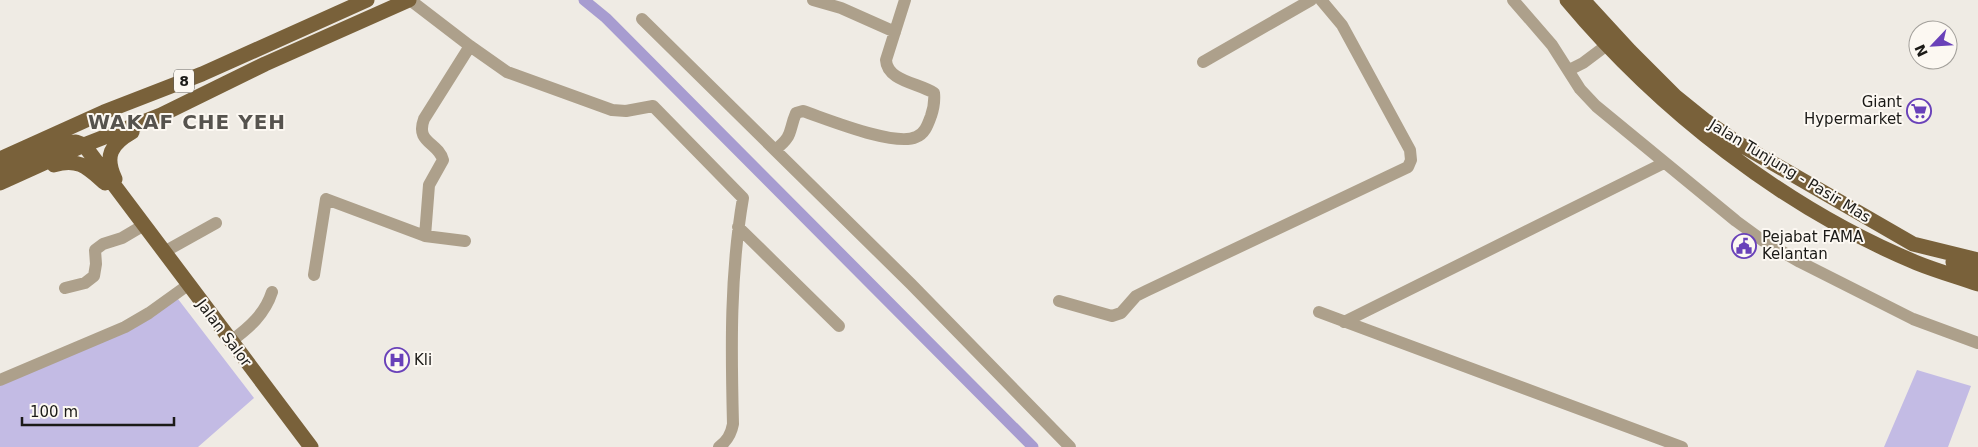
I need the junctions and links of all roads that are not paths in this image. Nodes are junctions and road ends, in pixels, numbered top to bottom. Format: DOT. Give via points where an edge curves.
graph roads {
  1 [pos="367,0"];
  2 [pos="409,0"];
  3 [pos="813,0"];
  4 [pos="905,0"];
  5 [pos="1311,0"];
  6 [pos="1321,0"];
  7 [pos="1512,0"];
  8 [pos="1566,0"];
  9 [pos="1583,0"];
  10 [pos="642,19"];
  11 [pos="895,32"];
  12 [pos="1607,45"];
  13 [pos="470,46"];
  14 [pos="1203,62"];
  15 [pos="1569,70"];
  16 [pos="202,74"];
  17 [pos="161,115"];
  18 [pos="84,145"];
  19 [pos="775,150"];
  20 [pos="0,159"];
  21 [pos="1664,163"];
  22 [pos="0,171"];
  23 [pos="0,183"];
  24 [pos="105,183"];
  25 [pos="123,195"];
  26 [pos="141,222"];
  27 [pos="216,223"];
  28 [pos="738,226"];
  29 [pos="425,236"];
  30 [pos="465,241"];
  31 [pos="1913,244"];
  32 [pos="164,252"];
  33 [pos="1978,260"];
  34 [pos="1978,272"];
  35 [pos="314,275"];
  36 [pos="1978,284"];
  37 [pos="188,285"];
  38 [pos="65,288"];
  39 [pos="272,292"];
  40 [pos="1059,301"];
  41 [pos="1318,312"];
  42 [pos="1344,322"];
  43 [pos="839,326"];
  44 [pos="231,341"];
  45 [pos="1978,343"];
  46 [pos="0,380"];
  47 [pos="311,447"];
  48 [pos="719,447"];
  49 [pos="1070,447"];
  50 [pos="1682,447"];
  1 -- 16 [label="main road, 8"];
  2 -- 13 [label="street"];
  2 -- 17 [label="main road, 8"];
  3 -- 11 [label="street" via="841,8"];
  4 -- 11 [label="street"];
  5 -- 14 [label="street"];
  6 -- 40 [label="street" via="1342,25 1410,150 1408,167 1136,296 1121,313 1112,316"];
  7 -- 15 [label="street" via="1552,45"];
  8 -- 12 [label="main road, Jalan Tunjung - Pasir Mas"];
  9 -- 31 [label="main road, Jalan Tunjung - Pasir Mas" via="1630,52 1706,121 1736,142"];
  10 -- 19 [label="street"];
  11 -- 19 [label="street" via="886,66 894,75 934,93 935,102 924,132 910,139 880,136 803,111 796,114 787,140"];
  12 -- 15 [label="street"];
  12 -- 36 [label="main road, Jalan Tunjung - Pasir Mas" via="1667,105 1792,197 1917,263"];
  13 -- 28 [label="street" via="507,72 612,110 653,106 743,198"];
  13 -- 29 [label="street" via="421,127 423,136 443,160 429,185"];
  15 -- 21 [label="street" via="1580,89 1596,106"];
  16 -- 18 [label="main road" via="95,127 89,132"];
  16 -- 20 [label="main road, 8" via="104,112"];
  17 -- 18 [label="main road, 8"];
  17 -- 25 [label="main road" via="121,139 111,152 110,170"];
  18 -- 22 [label="main road" via="76,142 58,144"];
  18 -- 23 [label="main road, 8"];
  18 -- 24 [label="main road, Jalan Salor" via="88,160"];
  18 -- 25 [label="main road, Jalan Salor"];
  19 -- 49 [label="street"];
  21 -- 42 [label="street"];
  21 -- 45 [label="street" via="1762,240 1800,262 1913,319"];
  23 -- 24 [label="main road" via="71,161 88,169"];
  24 -- 26 [label="main road, Jalan Salor"];
  25 -- 26 [label="main road, Jalan Salor"];
  26 -- 32 [label="main road, Jalan Salor"];
  26 -- 38 [label="street" via="122,238 94,250 94,276 85,283"];
  27 -- 32 [label="street"];
  28 -- 43 [label="street"];
  28 -- 48 [label="street" via="730,331 733,424 731,434"];
  29 -- 30 [label="street"];
  29 -- 35 [label="street" via="326,198"];
  31 -- 33 [label="main road, Jalan Tunjung - Pasir Mas"];
  31 -- 34 [label="main road"];
  32 -- 37 [label="main road, Jalan Salor"];
  37 -- 44 [label="main road, Jalan Salor"];
  37 -- 46 [label="street" via="125,327"];
  39 -- 44 [label="street" via="252,325"];
  41 -- 42 [label="street"];
  42 -- 50 [label="street"];
  44 -- 47 [label="main road, Jalan Salor"];
}
